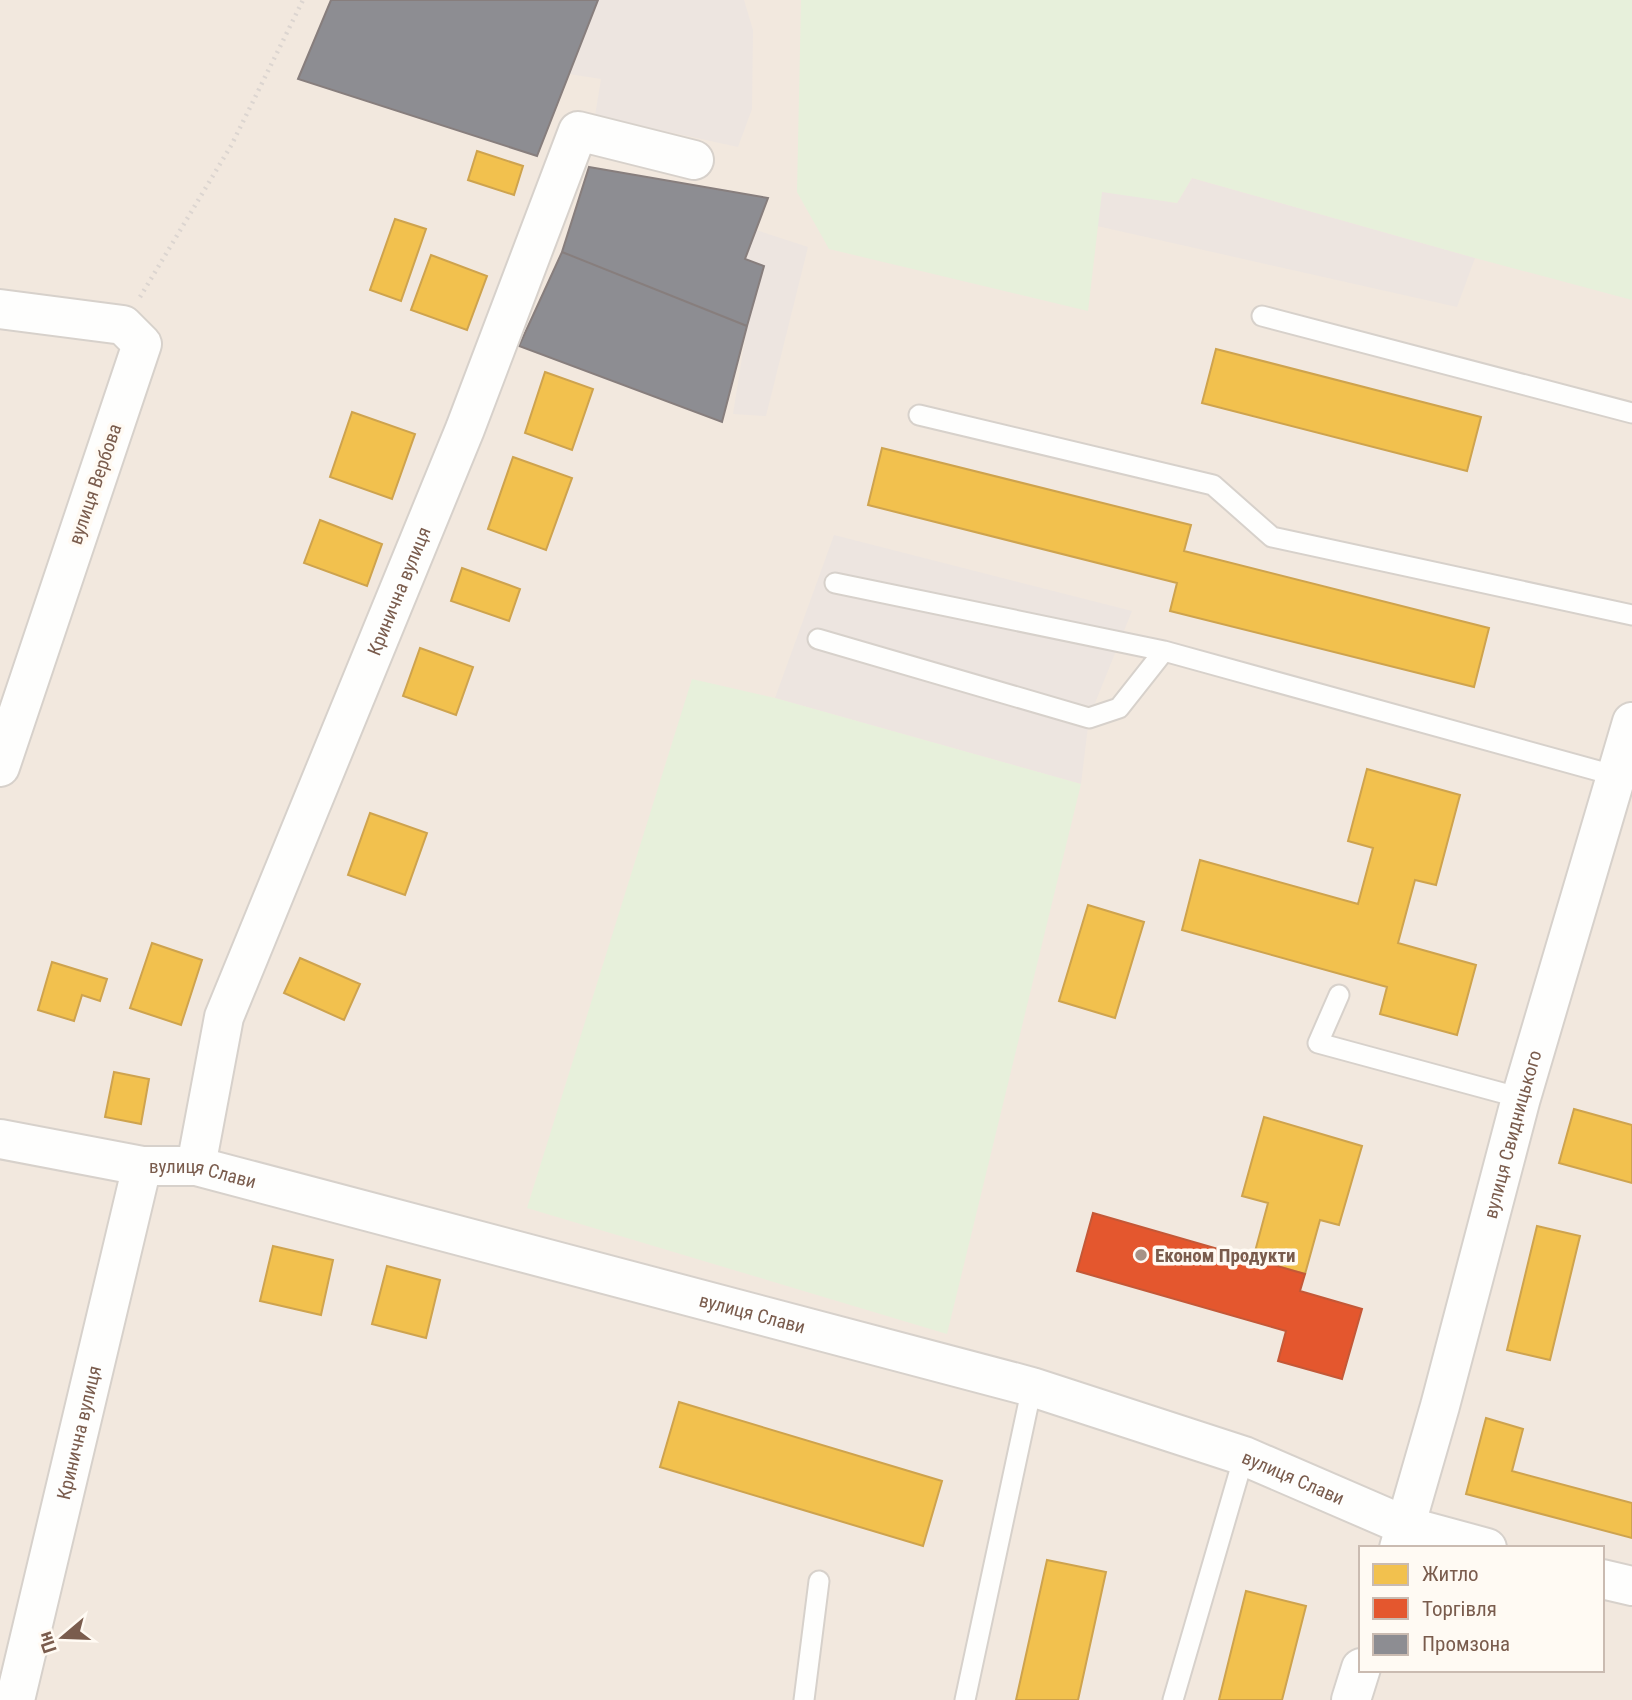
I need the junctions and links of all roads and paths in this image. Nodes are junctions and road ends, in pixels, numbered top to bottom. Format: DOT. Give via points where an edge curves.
graph roads {
  1 [pos="303,0"];
  2 [pos="694,160"];
  3 [pos="0,309"];
  4 [pos="1262,316"];
  5 [pos="123,325"];
  6 [pos="1632,413"];
  7 [pos="919,415"];
  8 [pos="835,583"];
  9 [pos="1632,615"];
  10 [pos="818,639"];
  11 [pos="1164,651"];
  12 [pos="1632,722"];
  13 [pos="0,767"];
  14 [pos="1617,776"];
  15 [pos="1339,995"];
  16 [pos="1521,1098"];
  17 [pos="0,1139"];
  18 [pos="142,1166"];
  19 [pos="196,1166"];
  20 [pos="1032,1387"];
  21 [pos="1244,1456"];
  22 [pos="1402,1537"];
  23 [pos="1472,1546"];
  24 [pos="1604,1579"];
  25 [pos="818,1581"];
  26 [pos="1632,1586"];
  27 [pos="1360,1672"];
  28 [pos="15,1700"];
  29 [pos="804,1700"];
  30 [pos="965,1700"];
  31 [pos="1173,1700"];
  32 [pos="1351,1700"];
  1 -- 5 [label="path" via="232,144"];
  2 -- 19 [label="street, Кринична вулиця" via="578,131 465,429 224,1017"];
  3 -- 5 [label="street"];
  4 -- 6 [label="lane"];
  5 -- 13 [label="street, вулиця Вербова" via="142,344"];
  7 -- 9 [label="lane" via="1213,485 1272,537"];
  8 -- 11 [label="lane"];
  10 -- 11 [label="lane" via="1089,718 1119,708"];
  11 -- 14 [label="lane"];
  12 -- 14 [label="street, вулиця Свидницького"];
  14 -- 16 [label="street, вулиця Свидницького"];
  15 -- 16 [label="lane" via="1318,1043"];
  16 -- 22 [label="street, вулиця Свидницького"];
  17 -- 18 [label="street, вулиця Слави"];
  18 -- 19 [label="street, вулиця Слави"];
  18 -- 28 [label="street, Кринична вулиця"];
  19 -- 20 [label="street, вулиця Слави"];
  20 -- 21 [label="street, вулиця Слави"];
  20 -- 30 [label="lane"];
  21 -- 22 [label="street, вулиця Слави"];
  21 -- 31 [label="lane"];
  22 -- 23 [label="street, вулиця Слави"];
  24 -- 26 [label="street"];
  25 -- 29 [label="lane"];
  27 -- 32 [label="street"];
}
